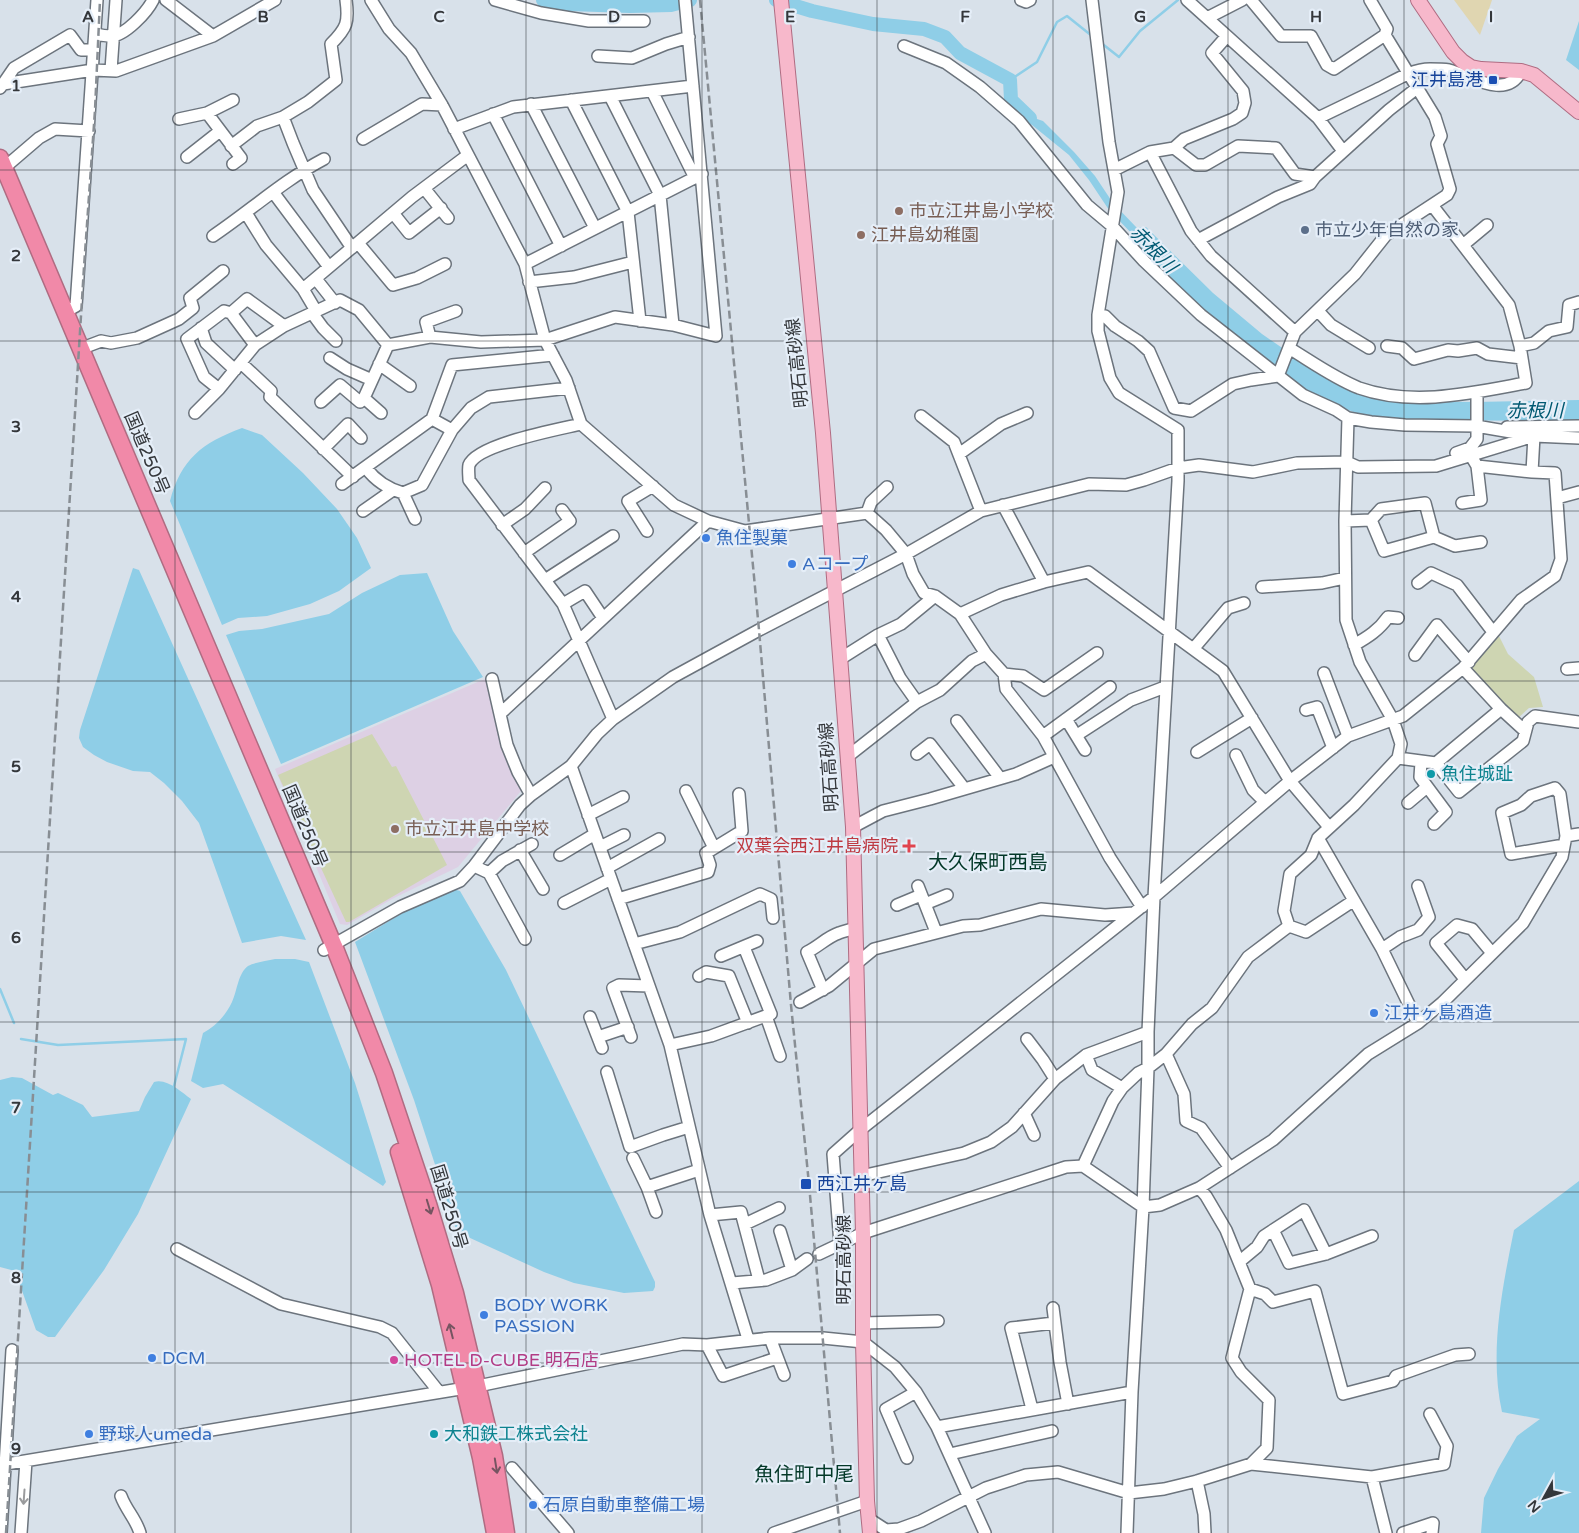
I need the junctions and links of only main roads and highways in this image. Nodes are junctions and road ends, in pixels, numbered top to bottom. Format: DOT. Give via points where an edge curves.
graph roads {
  1 [pos="781,0"];
  2 [pos="1418,0"];
  3 [pos="1579,112"];
  4 [pos="2,163"];
  5 [pos="0,185"];
  6 [pos="329,948"];
  7 [pos="472,1387"];
  8 [pos="870,1526"];
  9 [pos="495,1533"];
  10 [pos="506,1533"];
  1 -- 8 [label="main road, 明石高砂線" via="823,434 853,828 863,1342"];
  2 -- 3 [label="main road" via="1462,61 1482,69 1528,73 1540,78"];
  4 -- 6 [label="highway, 国道250号"];
  5 -- 6 [label="highway, 国道250号"];
  6 -- 7 [label="highway, 国道250号" via="384,1073 428,1204 455,1293"];
  7 -- 9 [label="highway, 国道250号"];
  7 -- 10 [label="highway, 国道250号, one-way" via="494,1456"];
}
